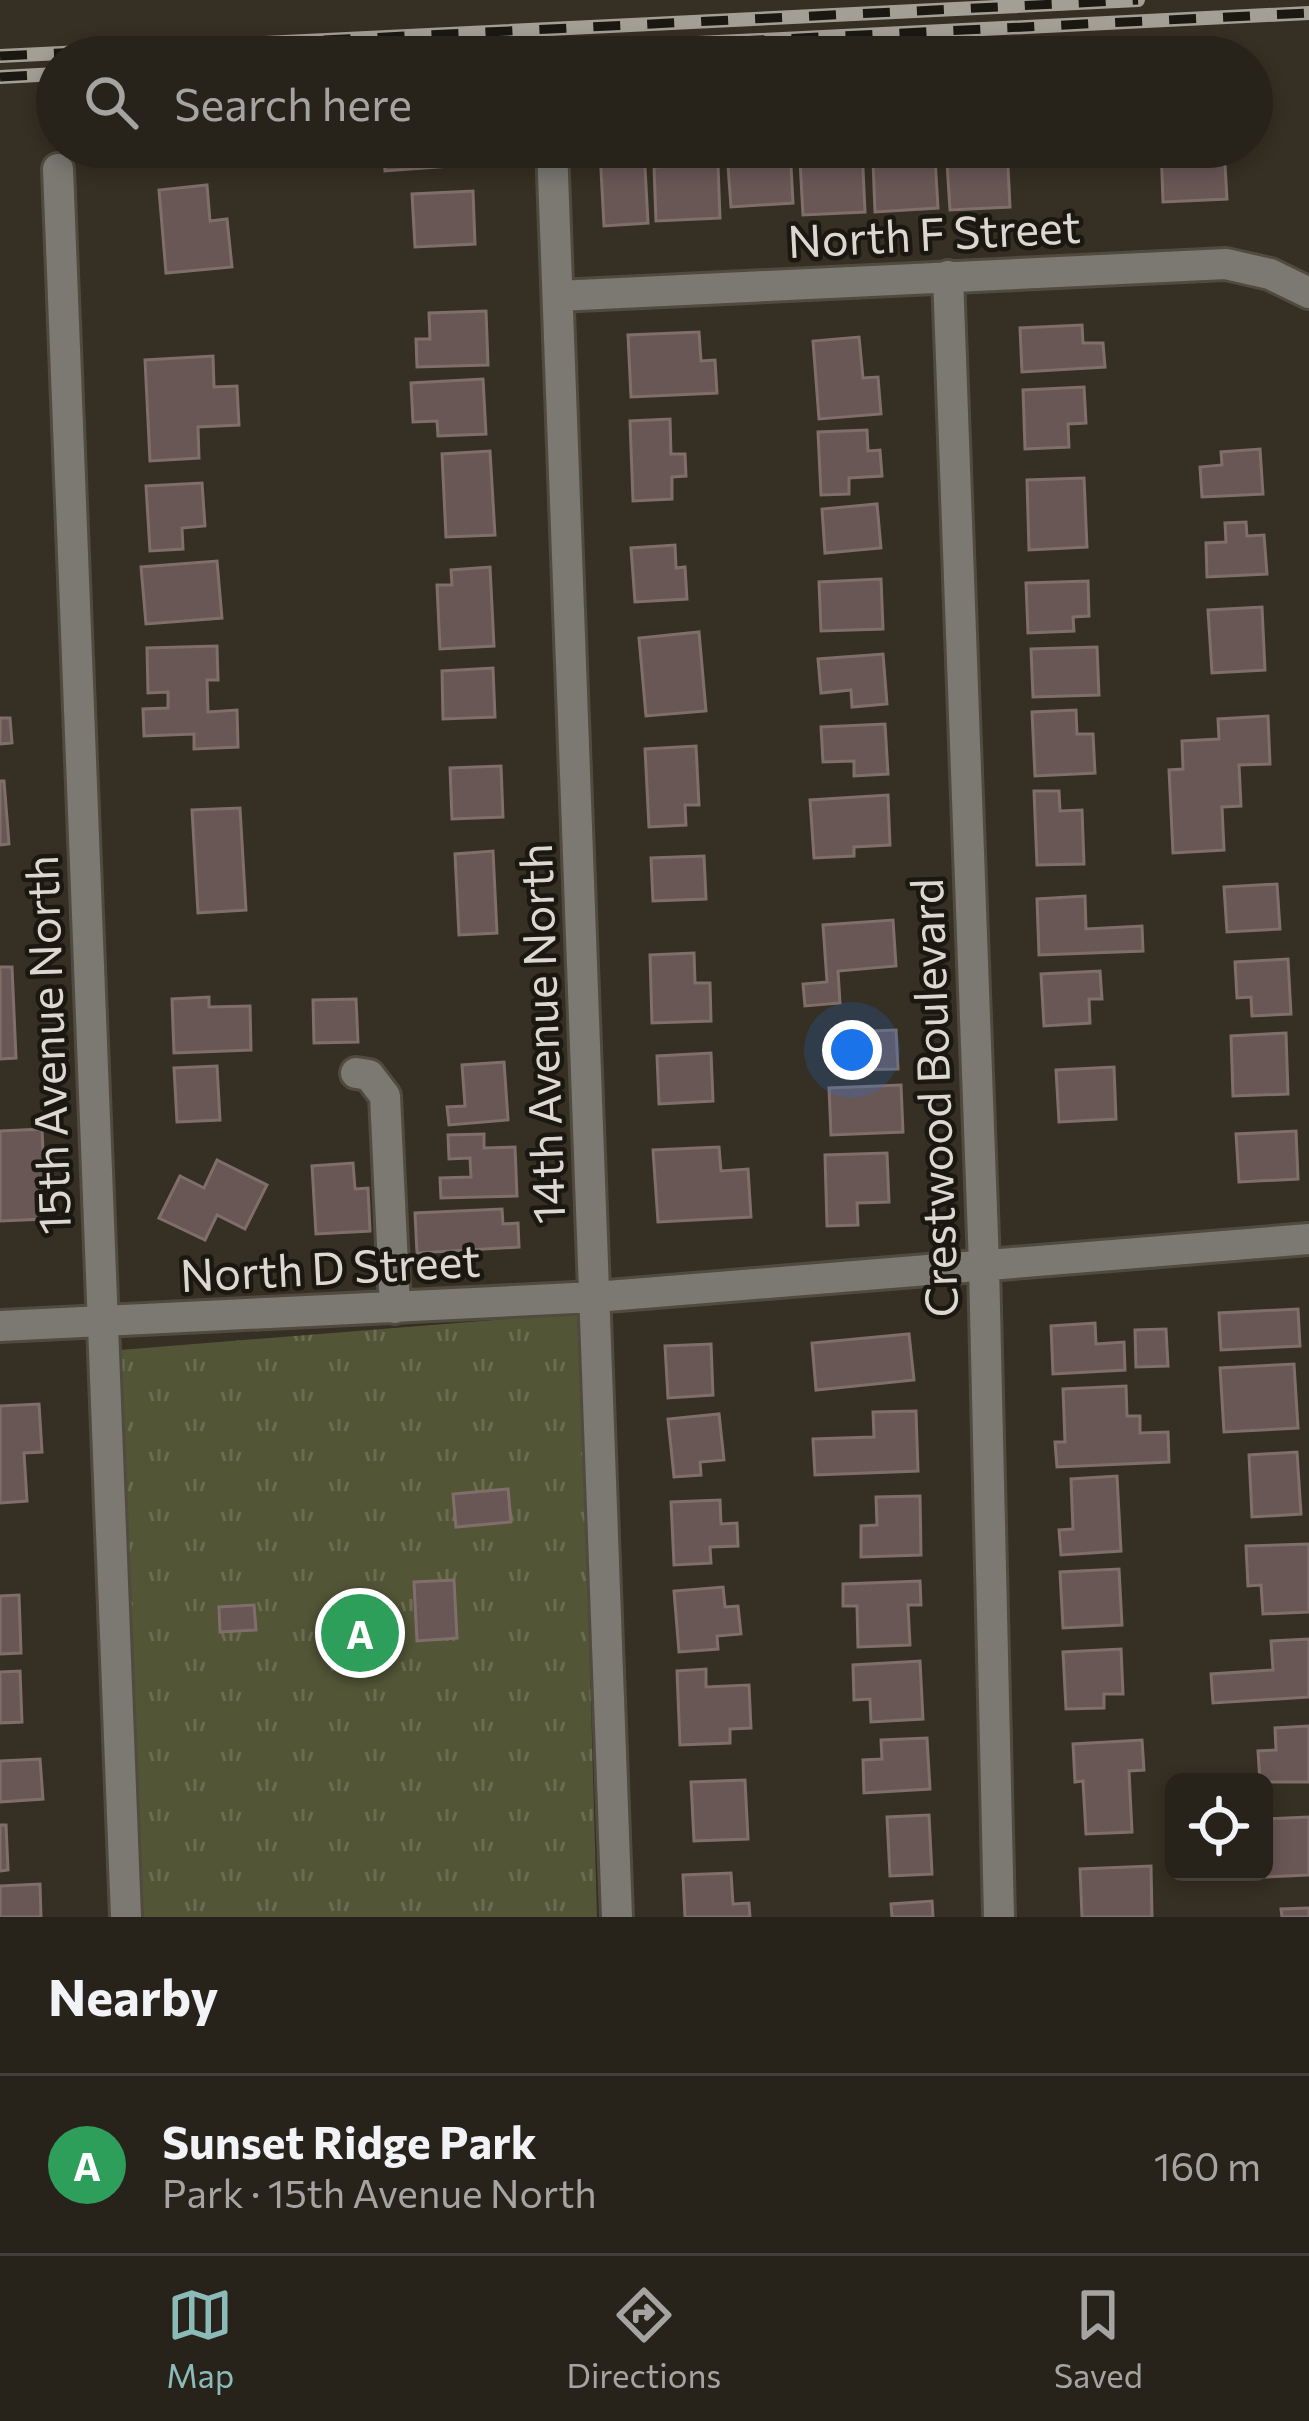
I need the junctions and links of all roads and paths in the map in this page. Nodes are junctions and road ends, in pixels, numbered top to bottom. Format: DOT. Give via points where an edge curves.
graph roads {
  1 [pos="553,168"];
  2 [pos="58,169"];
  3 [pos="947,276"];
  4 [pos="1309,293"];
  5 [pos="558,296"];
  6 [pos="356,1073"];
  7 [pos="1309,1239"];
  8 [pos="984,1265"];
  9 [pos="595,1297"];
  10 [pos="395,1309"];
  11 [pos="101,1322"];
  12 [pos="0,1326"];
  13 [pos="126,1917"];
  14 [pos="617,1917"];
  15 [pos="999,1917"];
  1 -- 5 [label="street, 14th Avenue North"];
  2 -- 11 [label="street, 15th Avenue North"];
  3 -- 4 [label="street, North F Street" via="1226,265"];
  3 -- 5 [label="street, North F Street"];
  3 -- 8 [label="street, Crestwood Boulevard"];
  5 -- 9 [label="street, 14th Avenue North"];
  6 -- 10 [label="street" via="369,1075 385,1096"];
  7 -- 8 [label="street, North D Street"];
  8 -- 9 [label="street, North D Street"];
  8 -- 15 [label="street, Crestwood Boulevard"];
  9 -- 10 [label="street, North D Street"];
  9 -- 14 [label="street, 14th Avenue North"];
  10 -- 11 [label="street, North D Street"];
  11 -- 12 [label="street, North D Street"];
  11 -- 13 [label="street, 15th Avenue North"];
}
